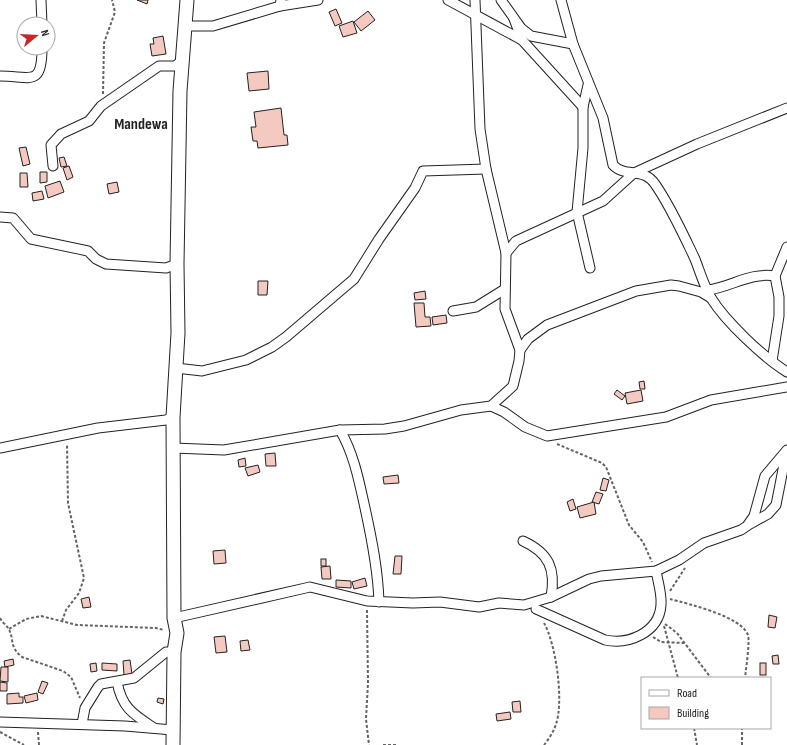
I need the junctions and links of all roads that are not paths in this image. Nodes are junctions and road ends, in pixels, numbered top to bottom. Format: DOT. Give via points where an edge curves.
graph roads {
  1 [pos="41,0"];
  2 [pos="187,0"];
  3 [pos="318,0"];
  4 [pos="448,0"];
  5 [pos="475,0"];
  6 [pos="501,0"];
  7 [pos="561,0"];
  8 [pos="281,3"];
  9 [pos="476,14"];
  10 [pos="42,16"];
  11 [pos="514,19"];
  12 [pos="186,26"];
  13 [pos="522,40"];
  14 [pos="573,44"];
  15 [pos="42,56"];
  16 [pos="182,61"];
  17 [pos="0,76"];
  18 [pos="588,84"];
  19 [pos="583,107"];
  20 [pos="787,108"];
  21 [pos="53,166"];
  22 [pos="486,169"];
  23 [pos="634,173"];
  24 [pos="577,212"];
  25 [pos="0,217"];
  26 [pos="787,247"];
  27 [pos="506,252"];
  28 [pos="177,264"];
  29 [pos="590,268"];
  30 [pos="775,276"];
  31 [pos="505,289"];
  32 [pos="709,294"];
  33 [pos="453,311"];
  34 [pos="520,350"];
  35 [pos="772,361"];
  36 [pos="176,368"];
  37 [pos="787,372"];
  38 [pos="787,387"];
  39 [pos="491,406"];
  40 [pos="173,417"];
  41 [pos="340,430"];
  42 [pos="0,448"];
  43 [pos="174,448"];
  44 [pos="786,452"];
  45 [pos="747,526"];
  46 [pos="523,541"];
  47 [pos="656,571"];
  48 [pos="551,597"];
  49 [pos="378,602"];
  50 [pos="536,609"];
  51 [pos="174,618"];
  52 [pos="174,652"];
  53 [pos="117,682"];
  54 [pos="0,722"];
  55 [pos="82,724"];
  56 [pos="155,729"];
  57 [pos="173,730"];
  58 [pos="173,745"];
  1 -- 10 [label="street"];
  2 -- 12 [label="main road"];
  3 -- 8 [label="street"];
  4 -- 9 [label="street"];
  5 -- 9 [label="street"];
  6 -- 11 [label="street"];
  7 -- 14 [label="street"];
  8 -- 12 [label="street" via="213,26"];
  9 -- 13 [label="street"];
  9 -- 22 [label="street" via="480,129"];
  11 -- 13 [label="street"];
  11 -- 14 [label="street" via="531,36"];
  12 -- 16 [label="main road"];
  13 -- 19 [label="street"];
  14 -- 18 [label="street"];
  15 -- 17 [label="street" via="41,69 36,76"];
  16 -- 21 [label="street" via="175,66 159,66 101,106 85,124 61,134 51,145"];
  16 -- 28 [label="main road"];
  18 -- 19 [label="street"];
  18 -- 23 [label="street" via="603,118 613,165 617,170"];
  19 -- 24 [label="street" via="583,148"];
  20 -- 23 [label="street" via="697,144"];
  22 -- 27 [label="street"];
  22 -- 36 [label="street" via="423,171 415,188 354,279 272,347 246,360 202,371"];
  23 -- 24 [label="street" via="603,201"];
  23 -- 32 [label="street" via="647,175 655,183 679,224"];
  24 -- 27 [label="street" via="516,241"];
  24 -- 29 [label="street"];
  25 -- 28 [label="street" via="13,218 31,239 88,251 106,264 166,268"];
  26 -- 30 [label="street"];
  27 -- 31 [label="street"];
  28 -- 36 [label="main road"];
  30 -- 32 [label="street" via="749,276"];
  30 -- 35 [label="street" via="779,316"];
  31 -- 33 [label="street" via="476,307"];
  31 -- 34 [label="street" via="505,309"];
  32 -- 34 [label="street" via="671,285 636,291 547,325 528,339"];
  32 -- 35 [label="street" via="753,345"];
  34 -- 39 [label="street" via="513,386"];
  35 -- 37 [label="street"];
  36 -- 40 [label="main road"];
  38 -- 39 [label="street" via="711,400 666,417 547,436 525,427"];
  39 -- 41 [label="street" via="461,410 434,419 385,429"];
  40 -- 42 [label="street" via="98,428"];
  40 -- 43 [label="main road"];
  41 -- 43 [label="street" via="224,450"];
  41 -- 49 [label="street" via="354,458 363,497 375,553"];
  43 -- 51 [label="main road"];
  44 -- 45 [label="street" via="765,476 754,516"];
  44 -- 45 [label="street" via="776,505 768,514"];
  45 -- 47 [label="street" via="704,543 679,560"];
  46 -- 48 [label="street" via="541,551 547,560 553,581"];
  47 -- 48 [label="street" via="601,576"];
  47 -- 50 [label="street" via="663,601 656,621 638,638 615,642 583,632"];
  48 -- 49 [label="street" via="524,605 499,603 479,607 440,602"];
  49 -- 51 [label="street" via="310,587"];
  51 -- 52 [label="main road" via="177,634"];
  52 -- 53 [label="street" via="166,652 134,678"];
  52 -- 57 [label="main road"];
  53 -- 55 [label="street" via="101,684 98,687 85,708"];
  53 -- 56 [label="street" via="122,702"];
  54 -- 55 [label="street"];
  55 -- 56 [label="street"];
  56 -- 57 [label="street"];
  57 -- 58 [label="main road"];
}
